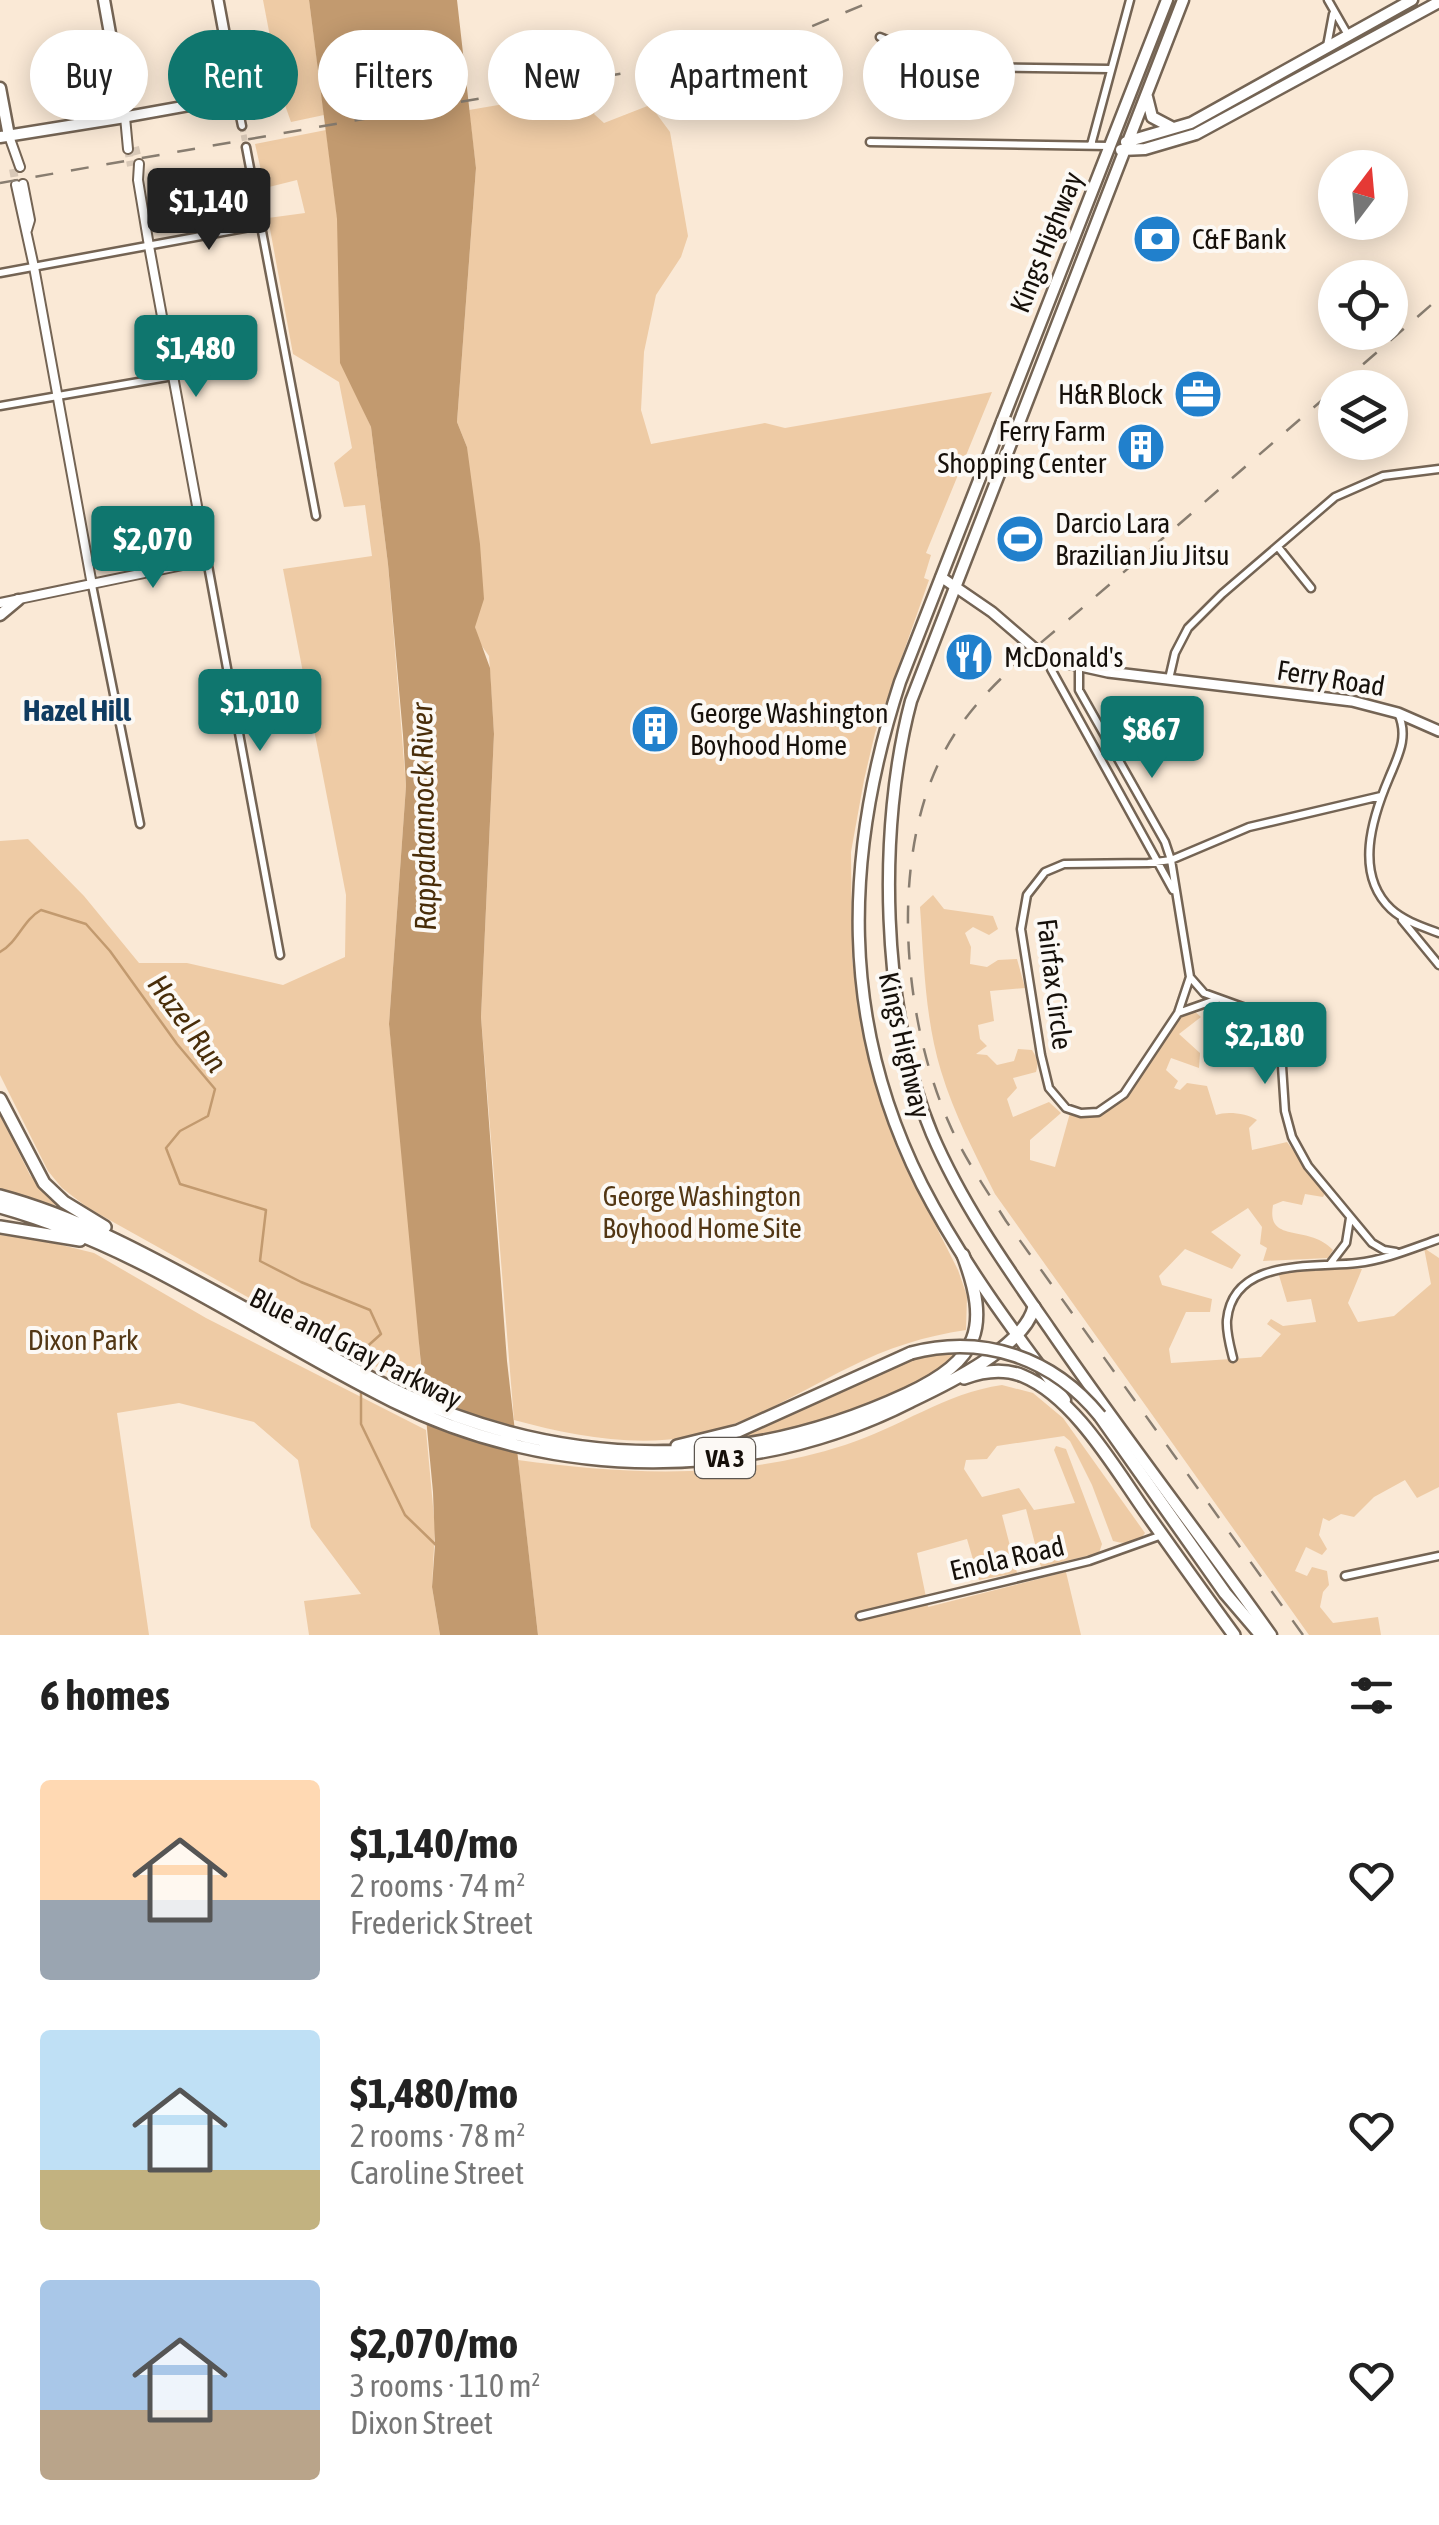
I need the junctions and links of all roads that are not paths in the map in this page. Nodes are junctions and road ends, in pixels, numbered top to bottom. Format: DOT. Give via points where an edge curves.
graph roads {
  1 [pos="104,0"];
  2 [pos="218,0"];
  3 [pos="1130,0"];
  4 [pos="1167,0"];
  5 [pos="1183,0"];
  6 [pos="1328,0"];
  7 [pos="1412,0"];
  8 [pos="1439,2"];
  9 [pos="1333,13"];
  10 [pos="224,30"];
  11 [pos="1348,35"];
  12 [pos="1326,48"];
  13 [pos="1015,68"];
  14 [pos="1110,69"];
  15 [pos="1316,69"];
  16 [pos="0,88"];
  17 [pos="1148,92"];
  18 [pos="168,112"];
  19 [pos="241,120"];
  20 [pos="126,121"];
  21 [pos="242,126"];
  22 [pos="1175,127"];
  23 [pos="6,139"];
  24 [pos="870,142"];
  25 [pos="1091,145"];
  26 [pos="1111,146"];
  27 [pos="1126,146"];
  28 [pos="246,147"];
  29 [pos="132,148"];
  30 [pos="135,165"];
  31 [pos="16,168"];
  32 [pos="19,185"];
  33 [pos="261,225"];
  34 [pos="149,246"];
  35 [pos="34,266"];
  36 [pos="0,273"];
  37 [pos="173,376"];
  38 [pos="58,396"];
  39 [pos="0,406"];
  40 [pos="1439,469"];
  41 [pos="316,516"];
  42 [pos="1278,547"];
  43 [pos="206,560"];
  44 [pos="941,577"];
  45 [pos="92,585"];
  46 [pos="954,585"];
  47 [pos="1311,588"];
  48 [pos="18,600"];
  49 [pos="0,604"];
  50 [pos="0,615"];
  51 [pos="1054,660"];
  52 [pos="1079,666"];
  53 [pos="1169,679"];
  54 [pos="1398,713"];
  55 [pos="1439,730"];
  56 [pos="1381,796"];
  57 [pos="140,824"];
  58 [pos="1172,860"];
  59 [pos="1160,862"];
  60 [pos="1175,896"];
  61 [pos="1391,909"];
  62 [pos="1439,934"];
  63 [pos="280,955"];
  64 [pos="1439,966"];
  65 [pos="1190,977"];
  66 [pos="1219,998"];
  67 [pos="1178,1013"];
  68 [pos="0,1098"];
  69 [pos="0,1196"];
  70 [pos="0,1207"];
  71 [pos="1350,1216"];
  72 [pos="0,1226"];
  73 [pos="1439,1238"];
  74 [pos="102,1244"];
  75 [pos="1396,1252"];
  76 [pos="963,1255"];
  77 [pos="160,1262"];
  78 [pos="1329,1264"];
  79 [pos="1034,1307"];
  80 [pos="1018,1336"];
  81 [pos="324,1357"];
  82 [pos="1232,1358"];
  83 [pos="936,1389"];
  84 [pos="1090,1434"];
  85 [pos="557,1449"];
  86 [pos="613,1450"];
  87 [pos="1162,1535"];
  88 [pos="1439,1556"];
  89 [pos="1345,1576"];
  90 [pos="860,1616"];
  91 [pos="1234,1635"];
  92 [pos="1261,1635"];
  93 [pos="1271,1635"];
  1 -- 20 [label="main road"];
  2 -- 10 [label="main road"];
  3 -- 14 [label="street"];
  4 -- 26 [label="main road, Kings Highway"];
  5 -- 17 [label="main road, Kings Highway"];
  6 -- 9 [label="street"];
  7 -- 11 [label="main road"];
  8 -- 15 [label="main road"];
  9 -- 11 [label="street"];
  9 -- 12 [label="street"];
  11 -- 12 [label="main road"];
  11 -- 15 [label="main road"];
  12 -- 22 [label="main road" via="1236,101"];
  13 -- 14 [label="street"];
  14 -- 25 [label="street"];
  15 -- 27 [label="main road" via="1196,134 1142,150"];
  16 -- 23 [label="main road"];
  17 -- 22 [label="main road" via="1153,118"];
  17 -- 27 [label="main road, Kings Highway"];
  18 -- 20 [label="main road"];
  19 -- 21 [label="street"];
  20 -- 23 [label="main road"];
  20 -- 29 [label="street"];
  22 -- 27 [label="main road"];
  23 -- 31 [label="street"];
  24 -- 25 [label="street"];
  25 -- 26 [label="street"];
  26 -- 27 [label="main road"];
  26 -- 44 [label="main road, Kings Highway"];
  27 -- 46 [label="main road, Kings Highway"];
  28 -- 33 [label="street"];
  30 -- 34 [label="street"];
  32 -- 35 [label="street"];
  33 -- 34 [label="street"];
  33 -- 41 [label="street"];
  34 -- 35 [label="street"];
  34 -- 37 [label="street"];
  35 -- 36 [label="street"];
  35 -- 38 [label="street"];
  37 -- 38 [label="street"];
  37 -- 43 [label="street"];
  38 -- 39 [label="street"];
  38 -- 45 [label="street"];
  40 -- 42 [label="street" via="1383,476 1348,489"];
  42 -- 47 [label="street"];
  42 -- 53 [label="street" via="1188,628"];
  43 -- 45 [label="street"];
  43 -- 63 [label="street"];
  44 -- 46 [label="main road, Ferry Road"];
  44 -- 76 [label="main road, Kings Highway" via="872,776 858,915 865,1001 892,1112 922,1184"];
  45 -- 48 [label="street"];
  45 -- 57 [label="street"];
  46 -- 51 [label="main road, Ferry Road"];
  46 -- 79 [label="main road, Kings Highway" via="899,756 891,847 898,998 931,1131 974,1218"];
  48 -- 49 [label="street"];
  48 -- 50 [label="main road"];
  51 -- 52 [label="main road, Ferry Road"];
  51 -- 59 [label="street" via="1051,669"];
  52 -- 53 [label="main road, Ferry Road"];
  52 -- 58 [label="street" via="1082,696"];
  53 -- 54 [label="main road, Ferry Road" via="1340,699"];
  54 -- 55 [label="main road, Ferry Road"];
  54 -- 56 [label="street" via="1402,744"];
  56 -- 58 [label="street, Fairfax Circle" via="1249,827"];
  56 -- 61 [label="street" via="1370,860 1373,881"];
  58 -- 59 [label="street, Fairfax Circle"];
  58 -- 60 [label="street"];
  59 -- 60 [label="street"];
  59 -- 67 [label="street, Fairfax Circle" via="1064,864 1046,872 1027,895 1021,929 1053,1096 1081,1113 1106,1108 1131,1084"];
  60 -- 65 [label="street"];
  61 -- 62 [label="street"];
  61 -- 64 [label="street"];
  65 -- 66 [label="street"];
  65 -- 67 [label="street, Fairfax Circle"];
  66 -- 67 [label="street"];
  66 -- 71 [label="street" via="1251,1010 1274,1031 1292,1137"];
  68 -- 77 [label="highway" via="54,1193"];
  69 -- 77 [label="highway, Blue and Gray Parkway / VA 3" via="77,1222"];
  70 -- 74 [label="highway, Blue and Gray Parkway / VA 3"];
  71 -- 75 [label="street" via="1372,1243"];
  71 -- 78 [label="street" via="1346,1243"];
  72 -- 74 [label="highway"];
  73 -- 75 [label="street"];
  74 -- 81 [label="highway, Blue and Gray Parkway / VA 3"];
  75 -- 78 [label="street"];
  76 -- 80 [label="main road, Kings Highway"];
  76 -- 86 [label="highway" via="978,1300 975,1332 960,1360 927,1384 841,1421 760,1444"];
  77 -- 81 [label="highway, Blue and Gray Parkway / VA 3"];
  78 -- 82 [label="street" via="1272,1270 1246,1286 1228,1314"];
  79 -- 80 [label="highway"];
  79 -- 93 [label="main road, Kings Highway"];
  80 -- 83 [label="highway"];
  80 -- 84 [label="main road, Kings Highway"];
  81 -- 85 [label="highway, Blue and Gray Parkway / VA 3" via="424,1416 486,1438"];
  83 -- 84 [label="highway, VA 3" via="984,1372 1017,1374 1048,1392"];
  83 -- 85 [label="highway, Blue and Gray Parkway / VA 3" via="827,1436 762,1452 652,1462"];
  84 -- 87 [label="highway, Kings Highway / VA 3"];
  85 -- 86 [label="highway, Blue and Gray Parkway / VA 3"];
  86 -- 92 [label="highway, VA 3, bridge" via="684,1446 727,1435 911,1352 960,1345 1011,1353 1059,1376 1100,1416"];
  87 -- 90 [label="street, Enola Road" via="1089,1561"];
  87 -- 91 [label="highway, Kings Highway / VA 3"];
  88 -- 89 [label="street"];
}
